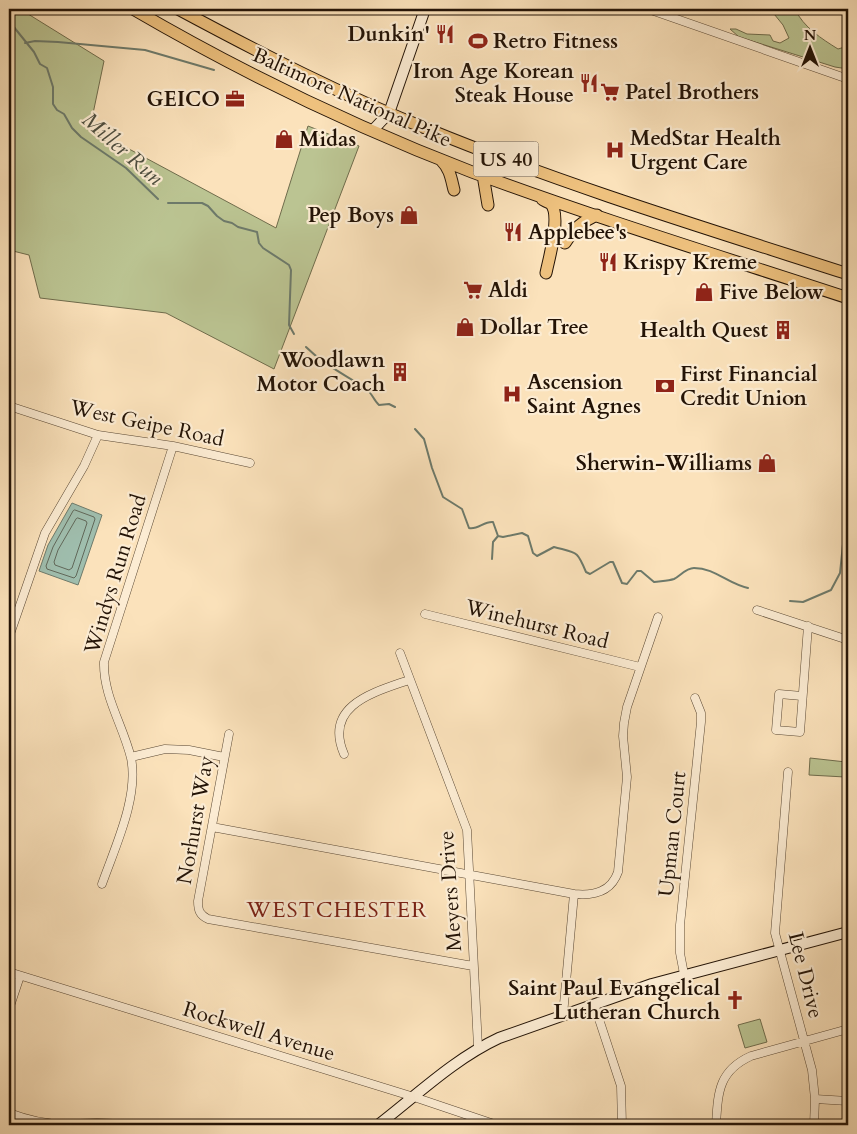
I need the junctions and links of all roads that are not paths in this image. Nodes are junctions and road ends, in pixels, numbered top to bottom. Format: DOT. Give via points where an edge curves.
graph roads {
  1 [pos="133,9"];
  2 [pos="178,9"];
  3 [pos="425,9"];
  4 [pos="648,9"];
  5 [pos="848,79"];
  6 [pos="389,113"];
  7 [pos="373,130"];
  8 [pos="439,158"];
  9 [pos="478,174"];
  10 [pos="525,191"];
  11 [pos="488,206"];
  12 [pos="597,215"];
  13 [pos="565,243"];
  14 [pos="546,273"];
  15 [pos="848,274"];
  16 [pos="848,298"];
  17 [pos="9,406"];
  18 [pos="98,435"];
  19 [pos="174,446"];
  20 [pos="250,464"];
  21 [pos="757,610"];
  22 [pos="425,614"];
  23 [pos="658,617"];
  24 [pos="808,626"];
  25 [pos="9,637"];
  26 [pos="848,640"];
  27 [pos="400,652"];
  28 [pos="640,668"];
  29 [pos="409,680"];
  30 [pos="802,696"];
  31 [pos="695,698"];
  32 [pos="229,734"];
  33 [pos="344,754"];
  34 [pos="131,757"];
  35 [pos="224,757"];
  36 [pos="788,772"];
  37 [pos="212,827"];
  38 [pos="469,875"];
  39 [pos="102,884"];
  40 [pos="574,894"];
  41 [pos="848,932"];
  42 [pos="780,949"];
  43 [pos="473,966"];
  44 [pos="9,972"];
  45 [pos="684,974"];
  46 [pos="20,976"];
  47 [pos="594,1004"];
  48 [pos="9,1009"];
  49 [pos="562,1015"];
  50 [pos="848,1030"];
  51 [pos="805,1042"];
  52 [pos="478,1047"];
  53 [pos="414,1097"];
  54 [pos="815,1099"];
  55 [pos="848,1101"];
  56 [pos="9,1113"];
  57 [pos="62,1125"];
  58 [pos="124,1125"];
  59 [pos="378,1125"];
  60 [pos="497,1125"];
  61 [pos="622,1125"];
  62 [pos="716,1125"];
  63 [pos="814,1125"];
  1 -- 7 [label="main road, Baltimore National Pike / US 40" via="228,62"];
  2 -- 6 [label="main road, Baltimore National Pike / US 40"];
  3 -- 6 [label="street"];
  4 -- 5 [label="street"];
  6 -- 7 [label="street"];
  6 -- 15 [label="main road, Baltimore National Pike / US 40" via="581,187"];
  7 -- 8 [label="main road, Baltimore National Pike / US 40"];
  8 -- 9 [label="main road, Baltimore National Pike / US 40"];
  8 -- 9 [label="main road" via="450,173 454,190 463,178"];
  9 -- 10 [label="main road, Baltimore National Pike / US 40"];
  9 -- 11 [label="main road"];
  10 -- 12 [label="main road, Baltimore National Pike / US 40"];
  10 -- 14 [label="main road" via="549,203 555,213"];
  12 -- 13 [label="main road" via="576,227"];
  12 -- 16 [label="main road, Baltimore National Pike / US 40"];
  17 -- 18 [label="street, West Geipe Road"];
  18 -- 19 [label="street, West Geipe Road"];
  18 -- 25 [label="street" via="45,533"];
  19 -- 20 [label="street, West Geipe Road"];
  19 -- 34 [label="street, Windys Run Road" via="104,662 108,692"];
  21 -- 24 [label="street"];
  22 -- 28 [label="street, Winehurst Road"];
  23 -- 28 [label="street"];
  24 -- 26 [label="street"];
  24 -- 30 [label="street"];
  27 -- 29 [label="street, Meyers Drive"];
  28 -- 40 [label="street" via="624,724 627,777 618,872 611,884 599,893"];
  29 -- 33 [label="street" via="366,696 350,708 339,732"];
  29 -- 38 [label="street, Meyers Drive" via="467,830"];
  30 -- 30 [label="street" via="800,732 776,730 779,694"];
  31 -- 45 [label="street, Upman Court" via="701,722 680,926"];
  32 -- 35 [label="street, Norhurst Way"];
  34 -- 35 [label="street" via="165,749"];
  34 -- 39 [label="street, Windys Run Road" via="131,797"];
  35 -- 37 [label="street, Norhurst Way"];
  36 -- 42 [label="street, Lee Drive" via="775,933"];
  37 -- 38 [label="street"];
  37 -- 43 [label="street, Norhurst Way" via="198,901 199,913 208,919"];
  38 -- 40 [label="street"];
  38 -- 43 [label="street, Meyers Drive"];
  40 -- 49 [label="street"];
  41 -- 42 [label="street"];
  42 -- 45 [label="street"];
  42 -- 51 [label="street, Lee Drive"];
  43 -- 52 [label="street, Meyers Drive"];
  44 -- 46 [label="street, Rockwell Avenue"];
  45 -- 47 [label="street"];
  46 -- 48 [label="street"];
  46 -- 53 [label="street, Rockwell Avenue"];
  47 -- 49 [label="street"];
  47 -- 61 [label="street" via="621,1086"];
  49 -- 52 [label="street"];
  50 -- 51 [label="street"];
  51 -- 54 [label="street, Lee Drive"];
  51 -- 62 [label="street" via="752,1056 732,1068 718,1094"];
  52 -- 53 [label="street"];
  53 -- 59 [label="street"];
  53 -- 60 [label="street, Rockwell Avenue"];
  54 -- 55 [label="street"];
  54 -- 63 [label="street, Lee Drive"];
  56 -- 57 [label="street"];
  57 -- 58 [label="street" via="90,1122"];
}
